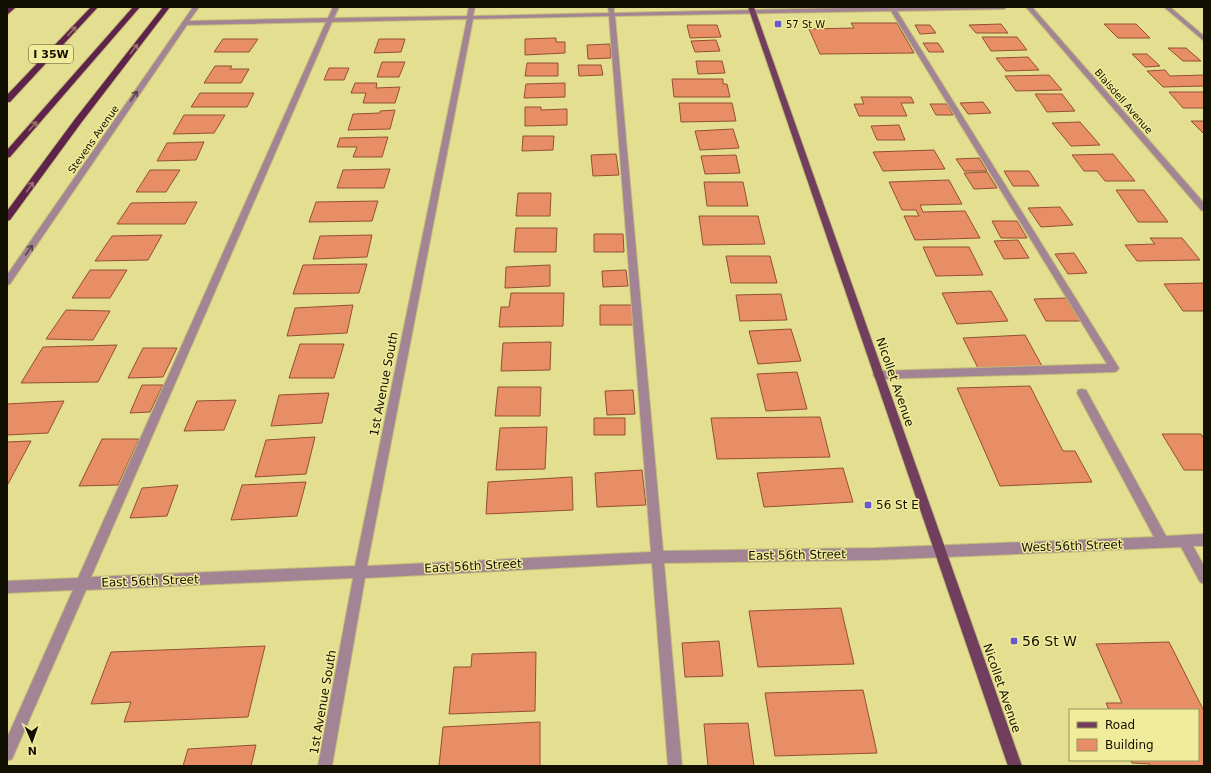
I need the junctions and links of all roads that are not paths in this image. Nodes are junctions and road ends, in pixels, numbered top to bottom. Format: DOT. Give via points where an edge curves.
graph roads {
  1 [pos="13,7"];
  2 [pos="95,7"];
  3 [pos="137,7"];
  4 [pos="167,7"];
  5 [pos="196,7"];
  6 [pos="336,7"];
  7 [pos="1004,7"];
  8 [pos="1029,7"];
  9 [pos="1167,7"];
  10 [pos="892,8"];
  11 [pos="752,10"];
  12 [pos="611,11"];
  13 [pos="7,12"];
  14 [pos="471,12"];
  15 [pos="330,20"];
  16 [pos="185,23"];
  17 [pos="1204,39"];
  18 [pos="7,100"];
  19 [pos="7,155"];
  20 [pos="1204,208"];
  21 [pos="7,218"];
  22 [pos="7,282"];
  23 [pos="878,375"];
  24 [pos="1082,393"];
  25 [pos="1204,540"];
  26 [pos="1184,541"];
  27 [pos="1163,542"];
  28 [pos="940,552"];
  29 [pos="657,557"];
  30 [pos="360,572"];
  31 [pos="1204,578"];
  32 [pos="81,584"];
  33 [pos="7,587"];
  34 [pos="7,754"];
  35 [pos="325,766"];
  36 [pos="675,766"];
  37 [pos="1015,766"];
  1 -- 13 [label="highway"];
  18 -- 2 [label="highway, I 35W, one-way"];
  19 -- 3 [label="highway, one-way"];
  21 -- 4 [label="highway, one-way" via="78,121"];
  5 -- 16 [label="street, Stevens Avenue"];
  6 -- 15 [label="street"];
  7 -- 10 [label="street"];
  8 -- 20 [label="street, Blaisdell Avenue"];
  9 -- 17 [label="street"];
  10 -- 11 [label="street"];
  10 -- 23 [label="street" via="1114,368"];
  11 -- 12 [label="street"];
  11 -- 23 [label="main road, Nicollet Avenue"];
  12 -- 14 [label="street"];
  12 -- 29 [label="street"];
  14 -- 15 [label="street"];
  14 -- 30 [label="street, 1st Avenue South"];
  15 -- 16 [label="street"];
  15 -- 32 [label="street"];
  22 -- 16 [label="street, Stevens Avenue, one-way"];
  23 -- 28 [label="main road, Nicollet Avenue"];
  24 -- 27 [label="street"];
  25 -- 26 [label="street, West 56th Street"];
  26 -- 27 [label="street, West 56th Street"];
  26 -- 31 [label="street"];
  27 -- 28 [label="street, West 56th Street"];
  28 -- 29 [label="street, East 56th Street"];
  28 -- 37 [label="main road, Nicollet Avenue"];
  29 -- 30 [label="street, East 56th Street"];
  29 -- 36 [label="street"];
  30 -- 32 [label="street, East 56th Street"];
  30 -- 35 [label="street, 1st Avenue South"];
  32 -- 33 [label="street, East 56th Street"];
  32 -- 34 [label="street"];
}
